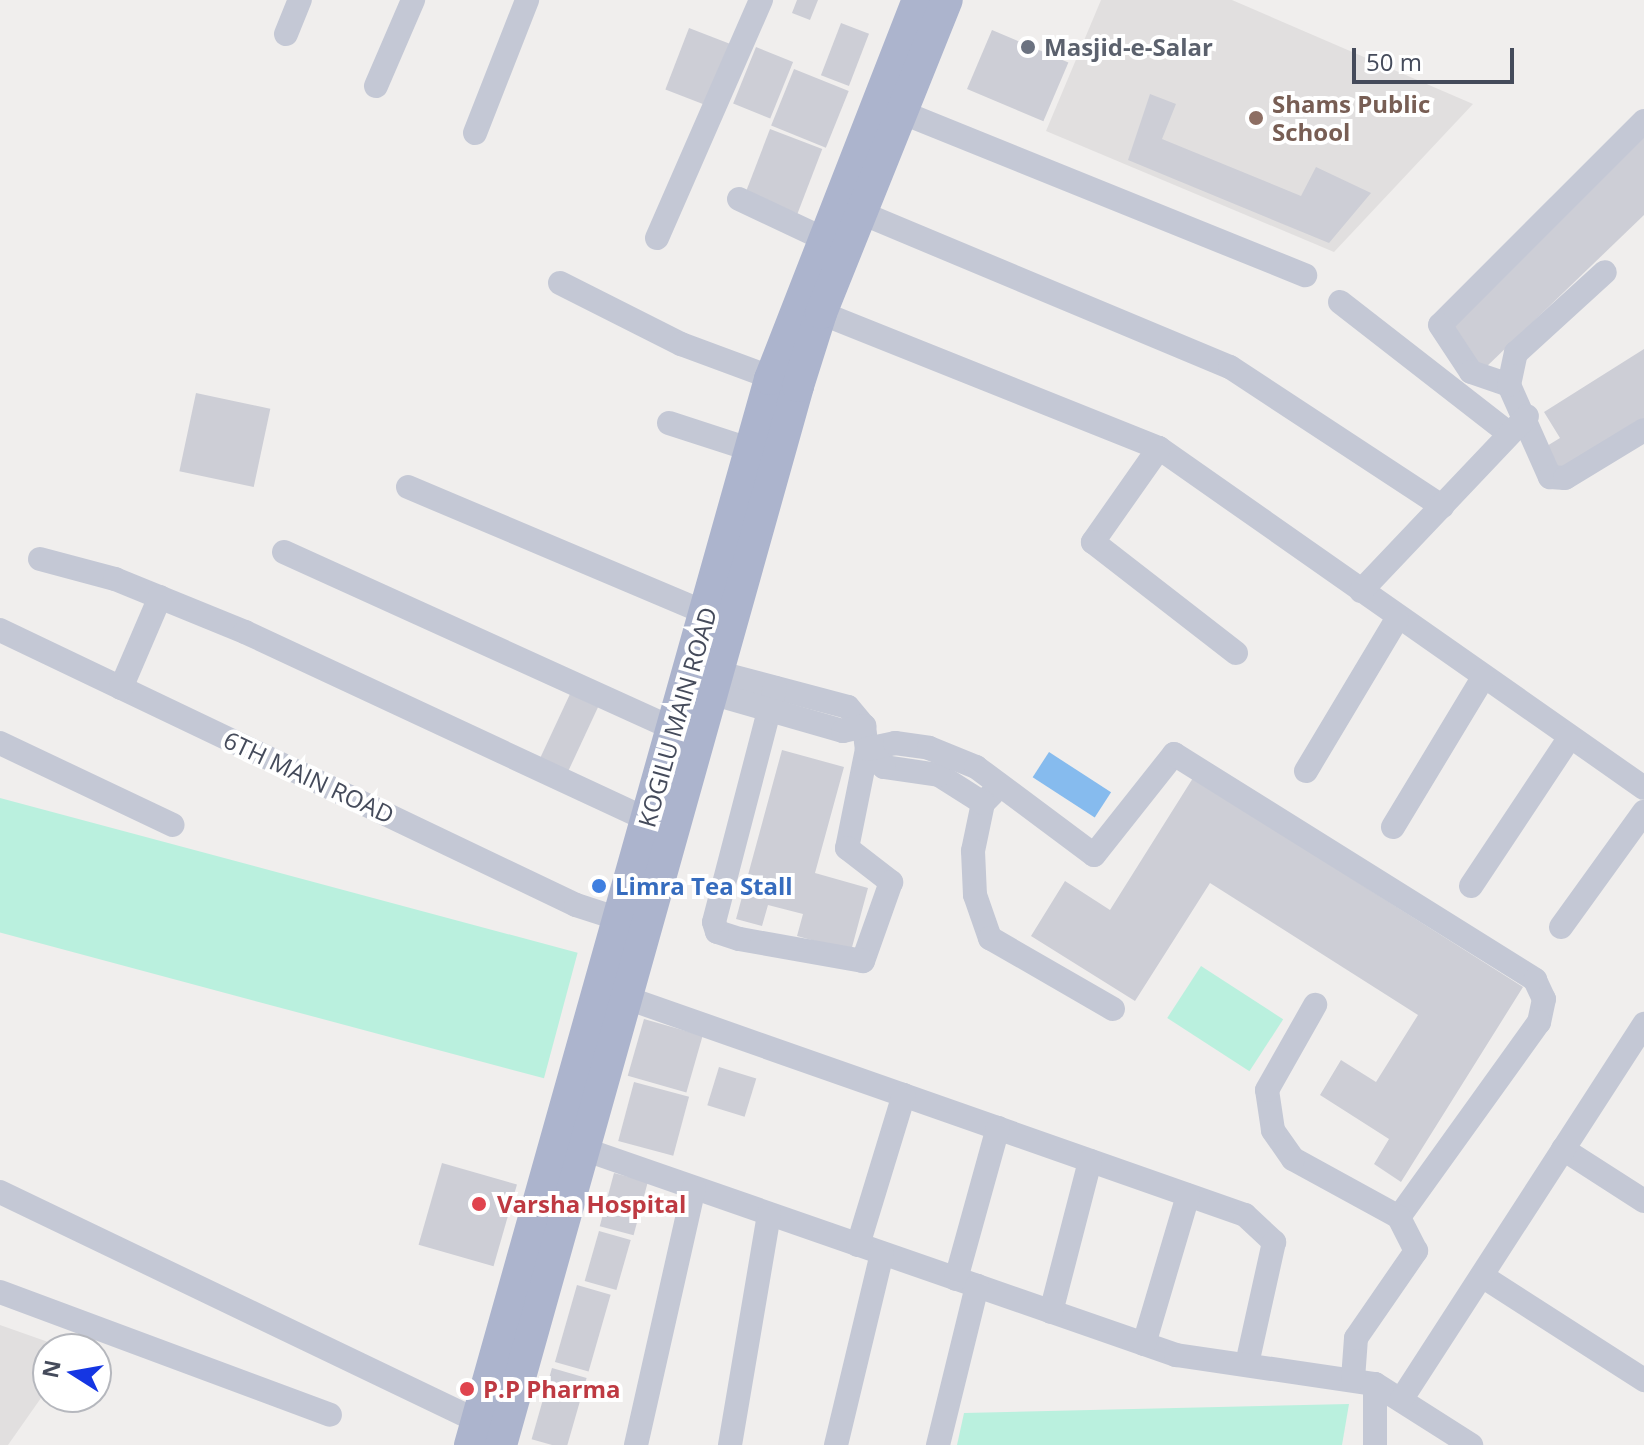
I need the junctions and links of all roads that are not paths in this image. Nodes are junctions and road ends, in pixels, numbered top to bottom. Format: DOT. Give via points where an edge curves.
graph roads {
  1 [pos="300,0"];
  2 [pos="413,0"];
  3 [pos="527,0"];
  4 [pos="761,0"];
  5 [pos="918,0"];
  6 [pos="947,0"];
  7 [pos="286,34"];
  8 [pos="376,86"];
  9 [pos="901,112"];
  10 [pos="1644,121"];
  11 [pos="475,133"];
  12 [pos="739,199"];
  13 [pos="849,208"];
  14 [pos="657,238"];
  15 [pos="822,238"];
  16 [pos="1605,272"];
  17 [pos="1305,275"];
  18 [pos="560,283"];
  19 [pos="1340,302"];
  20 [pos="821,313"];
  21 [pos="784,382"];
  22 [pos="1509,385"];
  23 [pos="1527,416"];
  24 [pos="669,423"];
  25 [pos="1644,430"];
  26 [pos="1508,433"];
  27 [pos="1159,448"];
  28 [pos="752,450"];
  29 [pos="408,487"];
  30 [pos="1442,506"];
  31 [pos="284,552"];
  32 [pos="40,559"];
  33 [pos="1361,591"];
  34 [pos="160,597"];
  35 [pos="707,613"];
  36 [pos="1397,619"];
  37 [pos="0,630"];
  38 [pos="1236,653"];
  39 [pos="1483,678"];
  40 [pos="717,683"];
  41 [pos="121,688"];
  42 [pos="772,699"];
  43 [pos="674,729"];
  44 [pos="1570,737"];
  45 [pos="866,738"];
  46 [pos="0,743"];
  47 [pos="1306,771"];
  48 [pos="1644,788"];
  49 [pos="991,795"];
  50 [pos="1644,812"];
  51 [pos="173,825"];
  52 [pos="661,825"];
  53 [pos="1393,827"];
  54 [pos="1471,886"];
  55 [pos="619,919"];
  56 [pos="1561,927"];
  57 [pos="627,998"];
  58 [pos="1315,1005"];
  59 [pos="1113,1009"];
  60 [pos="1641,1034"];
  61 [pos="904,1095"];
  62 [pos="998,1128"];
  63 [pos="571,1144"];
  64 [pos="1563,1149"];
  65 [pos="1090,1161"];
  66 [pos="694,1188"];
  67 [pos="0,1192"];
  68 [pos="1188,1195"];
  69 [pos="1644,1201"];
  70 [pos="769,1214"];
  71 [pos="1399,1217"];
  72 [pos="858,1245"];
  73 [pos="882,1253"];
  74 [pos="1482,1276"];
  75 [pos="967,1282"];
  76 [pos="0,1292"];
  77 [pos="1051,1312"];
  78 [pos="1144,1344"];
  79 [pos="1247,1364"];
  80 [pos="1644,1380"];
  81 [pos="1364,1381"];
  82 [pos="1401,1400"];
  83 [pos="330,1415"];
  84 [pos="489,1437"];
  85 [pos="636,1445"];
  86 [pos="730,1445"];
  87 [pos="836,1445"];
  88 [pos="938,1445"];
  89 [pos="1375,1445"];
  90 [pos="1471,1445"];
  1 -- 7 [label="street"];
  2 -- 8 [label="street"];
  3 -- 11 [label="street"];
  4 -- 14 [label="street"];
  5 -- 13 [label="main road, KOGILU MAIN ROAD"];
  6 -- 9 [label="main road, KOGILU MAIN ROAD"];
  9 -- 13 [label="main road, KOGILU MAIN ROAD"];
  9 -- 17 [label="street"];
  10 -- 22 [label="street" via="1441,318 1442,331 1471,372"];
  12 -- 15 [label="street"];
  13 -- 15 [label="main road, KOGILU MAIN ROAD"];
  13 -- 20 [label="main road, KOGILU MAIN ROAD"];
  13 -- 30 [label="street" via="1230,367"];
  15 -- 21 [label="main road, KOGILU MAIN ROAD"];
  16 -- 22 [label="street" via="1516,353"];
  18 -- 21 [label="street" via="681,344"];
  19 -- 26 [label="street"];
  20 -- 21 [label="main road, KOGILU MAIN ROAD"];
  20 -- 27 [label="street"];
  21 -- 28 [label="main road, KOGILU MAIN ROAD"];
  21 -- 40 [label="main road, KOGILU MAIN ROAD"];
  22 -- 23 [label="street"];
  23 -- 25 [label="street" via="1547,471 1557,480"];
  23 -- 26 [label="street"];
  24 -- 28 [label="street"];
  26 -- 30 [label="street"];
  27 -- 33 [label="street"];
  27 -- 38 [label="street" via="1093,542"];
  28 -- 35 [label="main road, KOGILU MAIN ROAD"];
  29 -- 35 [label="street"];
  30 -- 33 [label="street"];
  31 -- 43 [label="street"];
  32 -- 34 [label="street"];
  33 -- 36 [label="street"];
  34 -- 41 [label="street"];
  34 -- 52 [label="street"];
  35 -- 43 [label="main road, KOGILU MAIN ROAD"];
  36 -- 39 [label="street"];
  36 -- 47 [label="street"];
  37 -- 41 [label="street, 6TH MAIN ROAD"];
  39 -- 44 [label="street"];
  39 -- 53 [label="street"];
  40 -- 42 [label="street"];
  40 -- 52 [label="main road, KOGILU MAIN ROAD"];
  41 -- 55 [label="street, 6TH MAIN ROAD" via="576,905"];
  42 -- 45 [label="street" via="848,707"];
  42 -- 45 [label="street" via="715,901 717,932 863,961 891,882 847,848"];
  43 -- 52 [label="main road, KOGILU MAIN ROAD"];
  44 -- 48 [label="street"];
  44 -- 54 [label="street"];
  45 -- 49 [label="street" via="929,748 976,767"];
  46 -- 51 [label="street"];
  49 -- 59 [label="street" via="973,851 975,895 990,938"];
  49 -- 71 [label="street" via="1094,855 1174,754 1535,980 1544,999 1539,1022"];
  50 -- 56 [label="street"];
  52 -- 55 [label="main road, KOGILU MAIN ROAD"];
  52 -- 57 [label="main road, KOGILU MAIN ROAD"];
  55 -- 63 [label="main road, KOGILU MAIN ROAD"];
  57 -- 61 [label="street"];
  57 -- 63 [label="main road, KOGILU MAIN ROAD"];
  58 -- 71 [label="street" via="1267,1090 1273,1130 1293,1159"];
  60 -- 64 [label="street"];
  61 -- 62 [label="street"];
  61 -- 72 [label="street"];
  62 -- 65 [label="street"];
  62 -- 75 [label="street"];
  63 -- 66 [label="street"];
  63 -- 84 [label="main road, KOGILU MAIN ROAD"];
  64 -- 69 [label="street"];
  64 -- 74 [label="street"];
  65 -- 68 [label="street"];
  65 -- 77 [label="street"];
  66 -- 70 [label="street"];
  66 -- 85 [label="street"];
  67 -- 84 [label="street"];
  68 -- 78 [label="street"];
  68 -- 79 [label="street" via="1245,1215 1274,1242"];
  70 -- 72 [label="street"];
  70 -- 86 [label="street"];
  71 -- 81 [label="street" via="1416,1251 1356,1338"];
  72 -- 73 [label="street"];
  73 -- 75 [label="street"];
  73 -- 87 [label="street"];
  74 -- 80 [label="street"];
  74 -- 82 [label="street"];
  75 -- 77 [label="street"];
  75 -- 88 [label="street"];
  76 -- 83 [label="street"];
  77 -- 78 [label="street"];
  78 -- 79 [label="street" via="1176,1355"];
  79 -- 81 [label="street"];
  81 -- 82 [label="street"];
  81 -- 89 [label="street"];
  82 -- 90 [label="street"];
}
